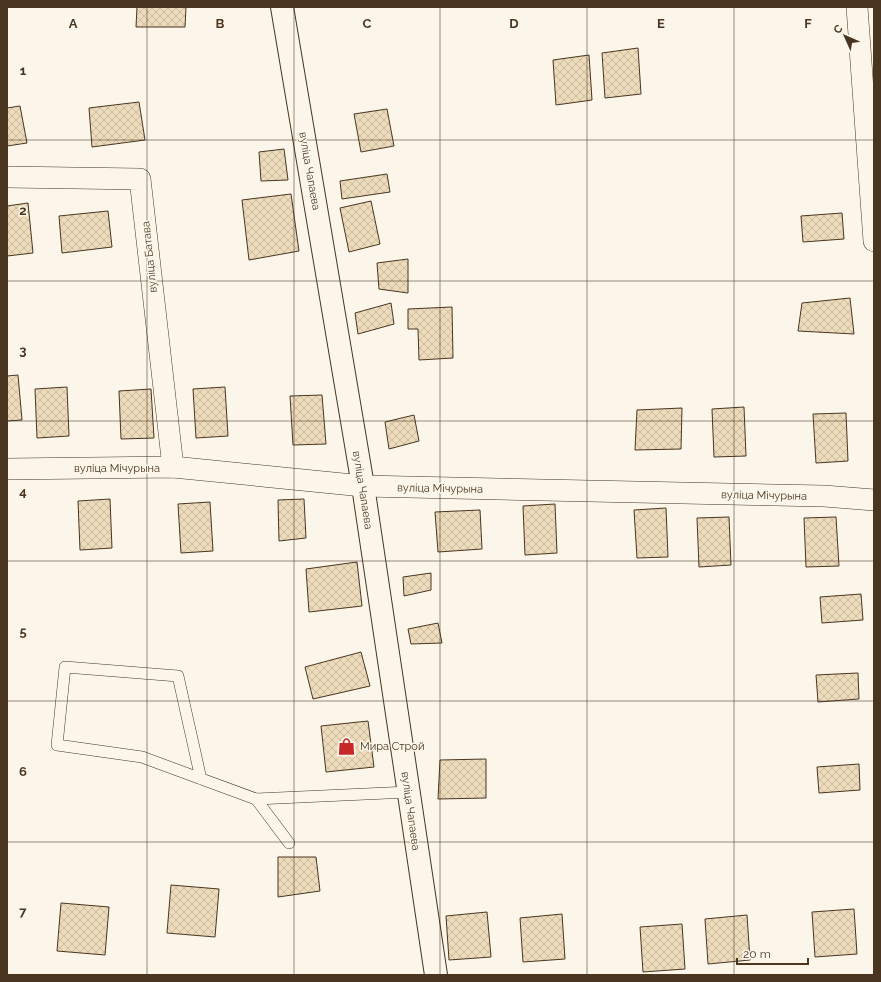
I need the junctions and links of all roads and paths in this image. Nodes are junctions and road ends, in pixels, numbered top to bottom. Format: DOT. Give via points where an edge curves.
graph roads {
  1 [pos="282,7"];
  2 [pos="857,7"];
  3 [pos="7,177"];
  4 [pos="874,241"];
  5 [pos="173,467"];
  6 [pos="7,469"];
  7 [pos="363,486"];
  8 [pos="874,500"];
  9 [pos="201,779"];
  10 [pos="409,792"];
  11 [pos="256,799"];
  12 [pos="289,843"];
  13 [pos="436,975"];
  1 -- 7 [label="street, вуліца Чапаева"];
  2 -- 4 [label="street"];
  3 -- 5 [label="street, вуліца Батава" via="140,179"];
  5 -- 6 [label="street, вуліца Мічурына"];
  5 -- 7 [label="street, вуліца Мічурына"];
  7 -- 8 [label="street, вуліца Мічурына" via="824,496"];
  7 -- 10 [label="street, вуліца Чапаева"];
  9 -- 9 [label="lane" via="142,758 57,745 65,667 178,676"];
  9 -- 11 [label="lane"];
  10 -- 11 [label="lane"];
  10 -- 13 [label="street, вуліца Чапаева"];
  11 -- 12 [label="lane"];
}
